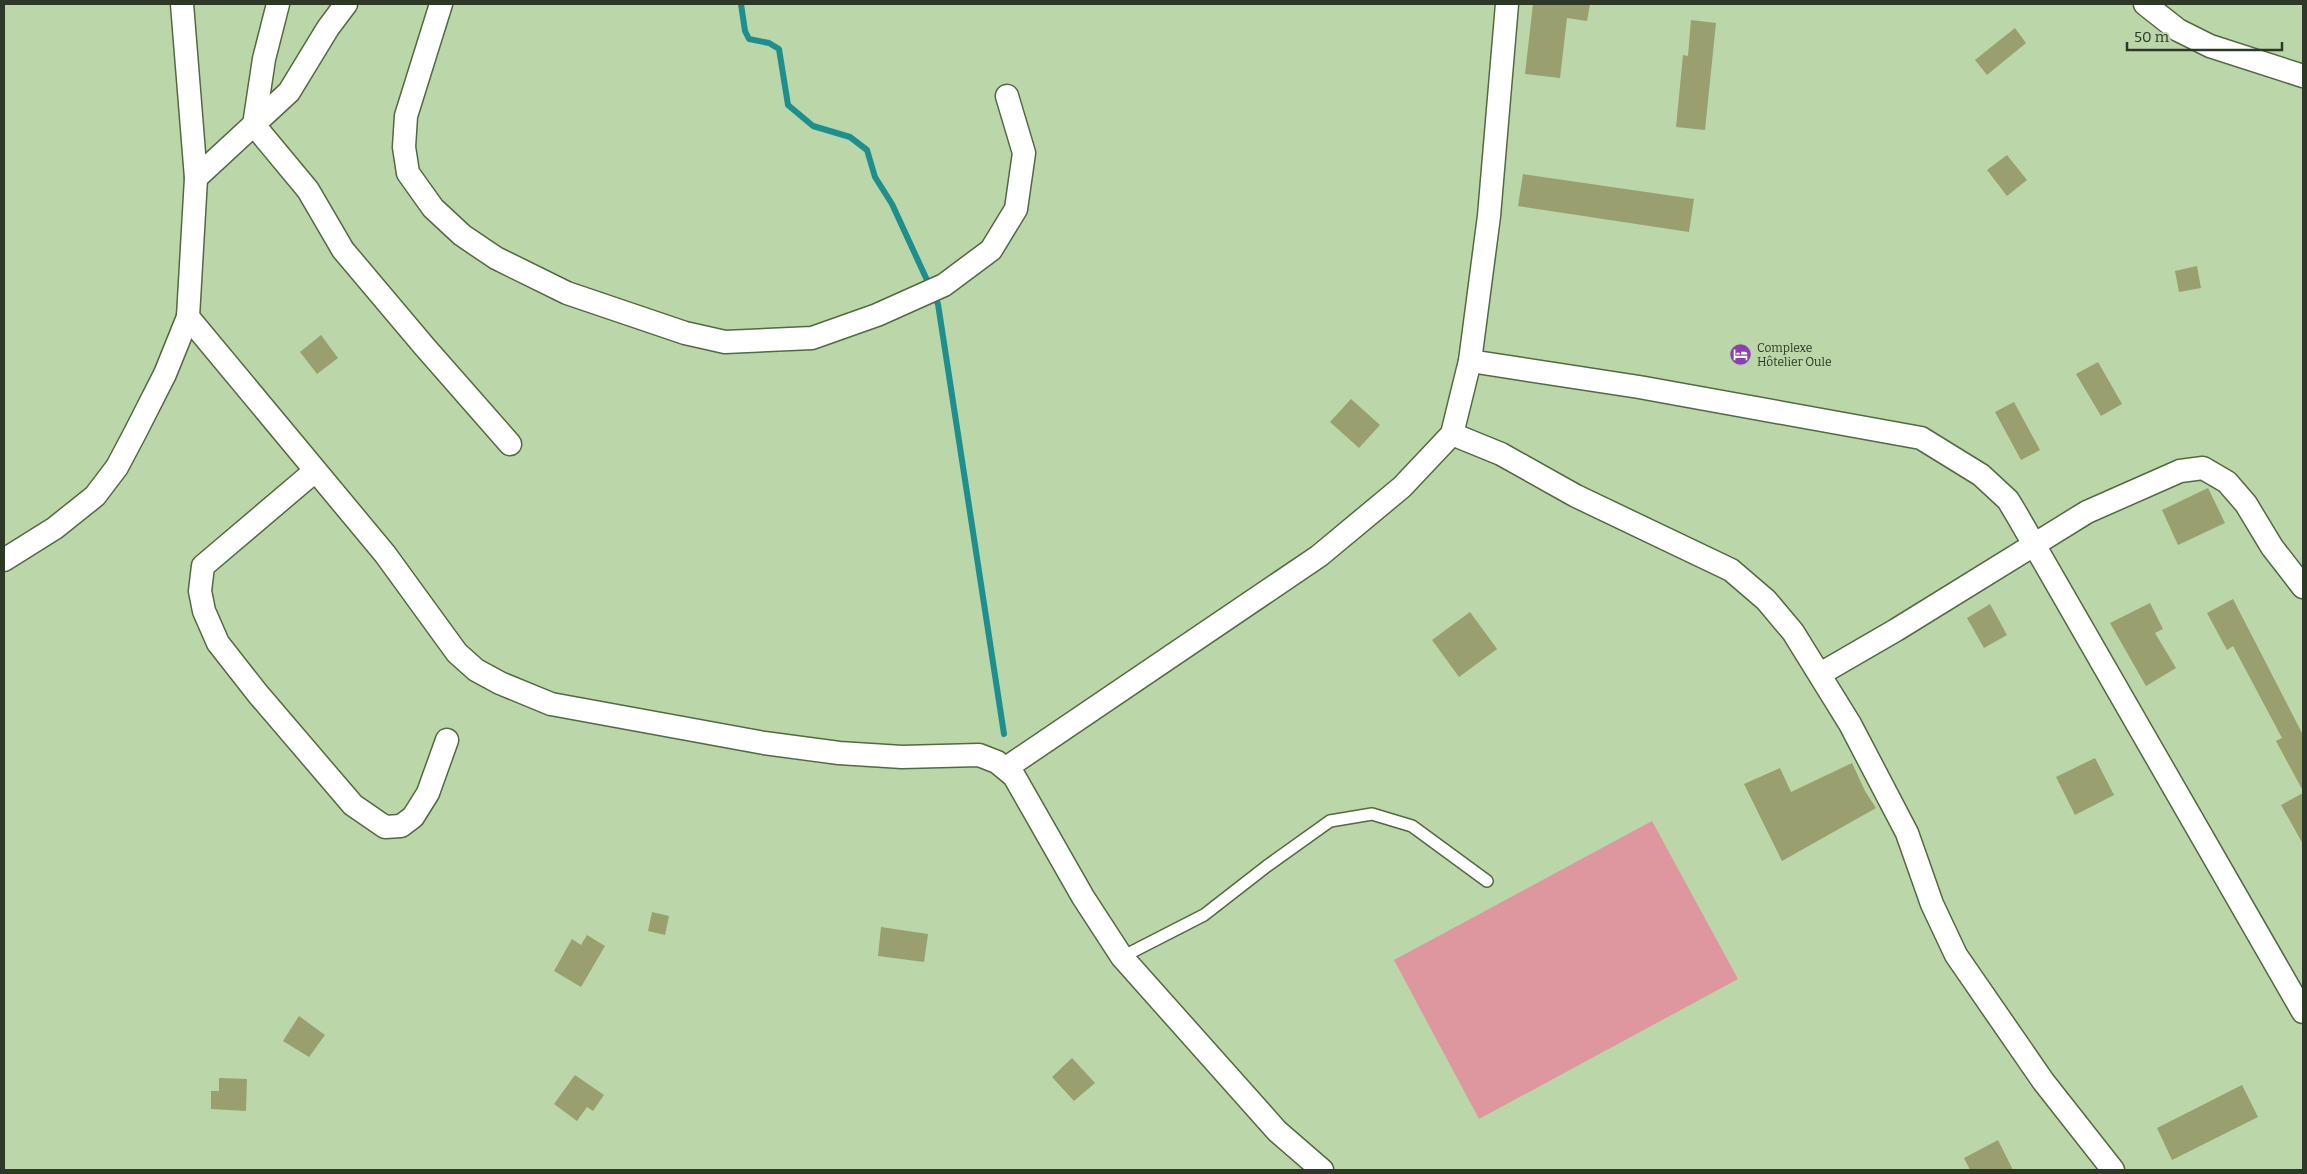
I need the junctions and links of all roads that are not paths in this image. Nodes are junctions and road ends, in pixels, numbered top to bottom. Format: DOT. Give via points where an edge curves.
graph roads {
  1 [pos="182,4"];
  2 [pos="278,4"];
  3 [pos="346,4"];
  4 [pos="441,4"];
  5 [pos="1507,4"];
  6 [pos="2145,4"];
  7 [pos="2303,76"];
  8 [pos="1007,96"];
  9 [pos="254,125"];
  10 [pos="196,178"];
  11 [pos="188,317"];
  12 [pos="1470,361"];
  13 [pos="1452,434"];
  14 [pos="510,444"];
  15 [pos="315,472"];
  16 [pos="2033,544"];
  17 [pos="4,560"];
  18 [pos="2303,587"];
  19 [pos="1820,674"];
  20 [pos="447,740"];
  21 [pos="1006,768"];
  22 [pos="1487,881"];
  23 [pos="1122,957"];
  24 [pos="2303,1012"];
  25 [pos="1322,1170"];
  26 [pos="2113,1170"];
  1 -- 10 [label="street"];
  2 -- 9 [label="street" via="264,60"];
  3 -- 9 [label="street" via="288,92"];
  4 -- 8 [label="street" via="406,116 404,148 408,173 433,208 462,235 496,258 567,293 645,320 725,342 812,338 877,315 944,285 991,250 1016,208 1024,153"];
  5 -- 12 [label="street" via="1489,216"];
  6 -- 7 [label="street" via="2178,30 2210,46"];
  9 -- 10 [label="street"];
  9 -- 14 [label="street" via="308,190 344,250"];
  10 -- 11 [label="street"];
  11 -- 15 [label="street"];
  11 -- 17 [label="street" via="165,374 117,467 95,496 55,528"];
  12 -- 13 [label="street"];
  12 -- 16 [label="street" via="1639,387 1921,438 1981,474 2008,500"];
  13 -- 19 [label="street" via="1501,454 1576,496 1732,570 1766,600 1793,632"];
  13 -- 21 [label="street" via="1402,487 1319,556"];
  15 -- 20 [label="street" via="203,566 200,591 204,611 218,643 352,805 385,827 401,826 413,817 428,793"];
  15 -- 21 [label="street" via="385,554 457,653 476,670 500,683 551,704 764,743 839,753 979,755"];
  16 -- 18 [label="street" via="2087,512 2180,471 2203,468 2227,482 2246,504 2272,547"];
  16 -- 19 [label="street"];
  16 -- 24 [label="street"];
  19 -- 26 [label="street" via="1907,833 1932,904 1956,955 2043,1080"];
  21 -- 23 [label="street" via="1014,776 1083,897"];
  22 -- 23 [label="lane" via="1412,826 1372,814 1330,822 1204,915"];
  23 -- 25 [label="street" via="1277,1131"];
}
